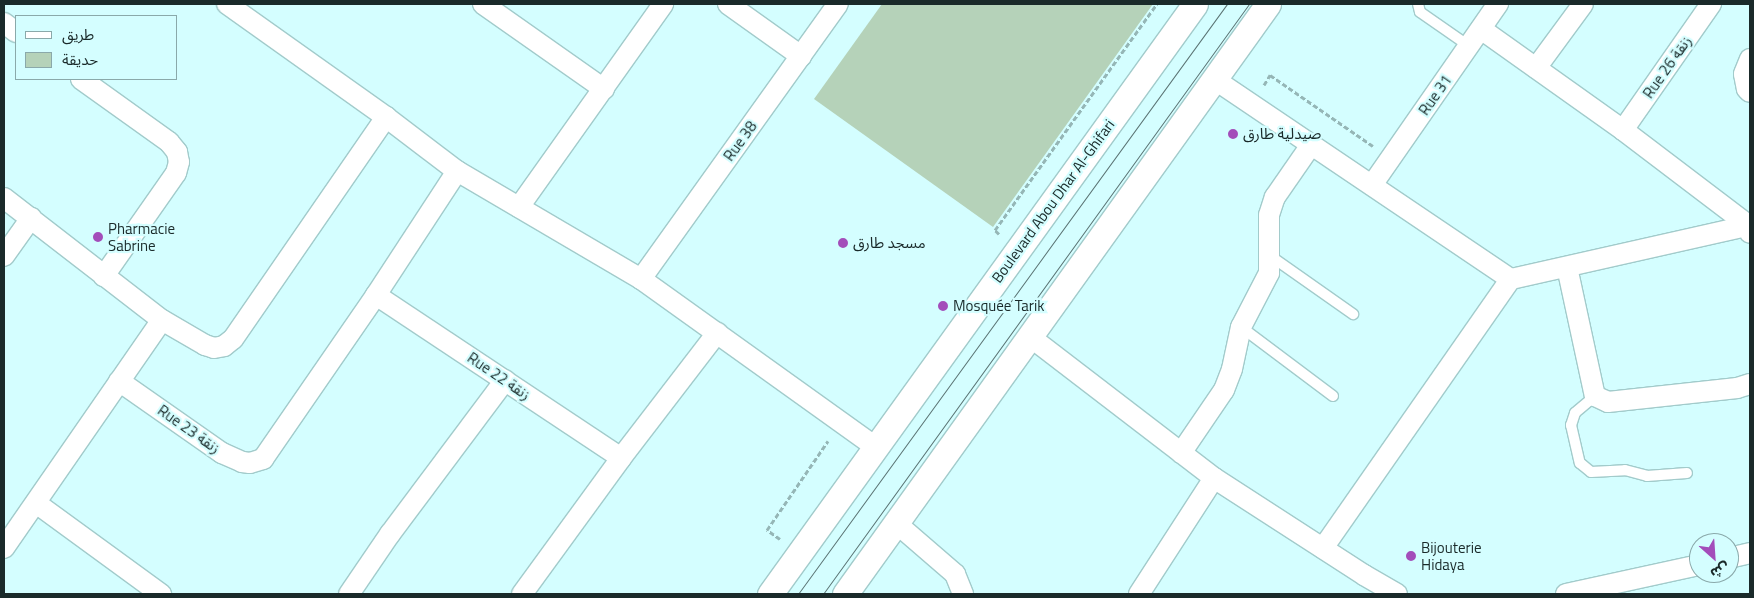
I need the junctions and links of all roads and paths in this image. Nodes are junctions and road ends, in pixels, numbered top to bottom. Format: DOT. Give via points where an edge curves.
graph roads {
  1 [pos="227,4"];
  2 [pos="483,4"];
  3 [pos="663,4"];
  4 [pos="728,4"];
  5 [pos="838,4"];
  6 [pos="1157,4"];
  7 [pos="1195,4"];
  8 [pos="1268,4"];
  9 [pos="1418,4"];
  10 [pos="1498,4"];
  11 [pos="1583,4"];
  12 [pos="1711,4"];
  13 [pos="4,23"];
  14 [pos="1481,28"];
  15 [pos="15,31"];
  16 [pos="1469,46"];
  17 [pos="801,56"];
  18 [pos="1750,59"];
  19 [pos="1536,68"];
  20 [pos="1214,79"];
  21 [pos="82,80"];
  22 [pos="604,89"];
  23 [pos="1750,92"];
  24 [pos="1252,105"];
  25 [pos="386,117"];
  26 [pos="1623,130"];
  27 [pos="1312,145"];
  28 [pos="1391,158"];
  29 [pos="457,171"];
  30 [pos="1372,185"];
  31 [pos="4,198"];
  32 [pos="519,207"];
  33 [pos="32,218"];
  34 [pos="1750,228"];
  35 [pos="1004,238"];
  36 [pos="1269,255"];
  37 [pos="4,256"];
  38 [pos="1567,267"];
  39 [pos="104,276"];
  40 [pos="641,279"];
  41 [pos="1511,279"];
  42 [pos="376,295"];
  43 [pos="1353,314"];
  44 [pos="162,320"];
  45 [pos="1241,327"];
  46 [pos="718,334"];
  47 [pos="1030,336"];
  48 [pos="505,380"];
  49 [pos="119,381"];
  50 [pos="1750,384"];
  51 [pos="1333,396"];
  52 [pos="1595,396"];
  53 [pos="876,447"];
  54 [pos="1181,453"];
  55 [pos="621,458"];
  56 [pos="1687,473"];
  57 [pos="1214,478"];
  58 [pos="36,503"];
  59 [pos="896,523"];
  60 [pos="4,548"];
  61 [pos="1323,548"];
  62 [pos="1689,567"];
  63 [pos="161,594"];
  64 [pos="349,594"];
  65 [pos="522,594"];
  66 [pos="770,594"];
  67 [pos="845,594"];
  68 [pos="962,594"];
  69 [pos="1139,594"];
  70 [pos="1397,594"];
  71 [pos="1566,594"];
  1 -- 25 [label="street"];
  2 -- 22 [label="street"];
  3 -- 22 [label="street"];
  4 -- 17 [label="street"];
  5 -- 17 [label="street, Rue 38"];
  6 -- 35 [label="path" via="995,230"];
  7 -- 53 [label="street, Boulevard Abou Dhar Al-Ghifari"];
  8 -- 20 [label="street"];
  9 -- 16 [label="lane" via="1420,12"];
  10 -- 14 [label="street, Rue 31"];
  11 -- 19 [label="street"];
  12 -- 26 [label="street, Rue 26 زنقة"];
  13 -- 15 [label="street"];
  14 -- 16 [label="street, Rue 31"];
  14 -- 19 [label="street"];
  16 -- 28 [label="street, Rue 31"];
  17 -- 40 [label="street, Rue 38"];
  18 -- 23 [label="street" via="1744,74"];
  19 -- 26 [label="street"];
  20 -- 24 [label="street"];
  20 -- 47 [label="street"];
  21 -- 39 [label="street" via="169,142 177,152 179,162 176,173"];
  22 -- 32 [label="street"];
  24 -- 27 [label="street"];
  24 -- 28 [label="path" via="1270,75"];
  25 -- 29 [label="street"];
  25 -- 44 [label="street" via="233,339 214,348"];
  26 -- 34 [label="street"];
  27 -- 30 [label="street"];
  27 -- 36 [label="street" via="1275,197 1269,215"];
  28 -- 30 [label="street, Rue 31"];
  29 -- 32 [label="street"];
  29 -- 42 [label="street"];
  30 -- 41 [label="street"];
  31 -- 33 [label="street"];
  32 -- 40 [label="street"];
  33 -- 37 [label="street"];
  33 -- 39 [label="street"];
  34 -- 38 [label="street"];
  36 -- 43 [label="lane"];
  36 -- 45 [label="street" via="1269,274"];
  38 -- 41 [label="street"];
  38 -- 52 [label="street"];
  39 -- 44 [label="street"];
  40 -- 46 [label="street"];
  41 -- 61 [label="street"];
  42 -- 48 [label="street, Rue 22 زنقة"];
  42 -- 49 [label="street, Rue 23 زنقة" via="263,459 242,462 222,453"];
  44 -- 49 [label="street"];
  45 -- 51 [label="lane"];
  45 -- 54 [label="street" via="1224,390"];
  46 -- 53 [label="street"];
  46 -- 55 [label="street"];
  47 -- 54 [label="street"];
  47 -- 59 [label="street"];
  48 -- 55 [label="street, Rue 22 زنقة"];
  48 -- 64 [label="street"];
  49 -- 58 [label="street"];
  50 -- 52 [label="street" via="1608,402"];
  52 -- 56 [label="lane" via="1575,413 1571,425 1580,463 1591,472 1625,470 1647,476"];
  53 -- 66 [label="street, Boulevard Abou Dhar Al-Ghifari"];
  54 -- 57 [label="street"];
  55 -- 65 [label="street"];
  57 -- 61 [label="street"];
  57 -- 69 [label="street"];
  58 -- 60 [label="street"];
  58 -- 63 [label="street"];
  59 -- 67 [label="street"];
  59 -- 68 [label="street" via="955,574"];
  61 -- 70 [label="street"];
  62 -- 71 [label="street"];
}
